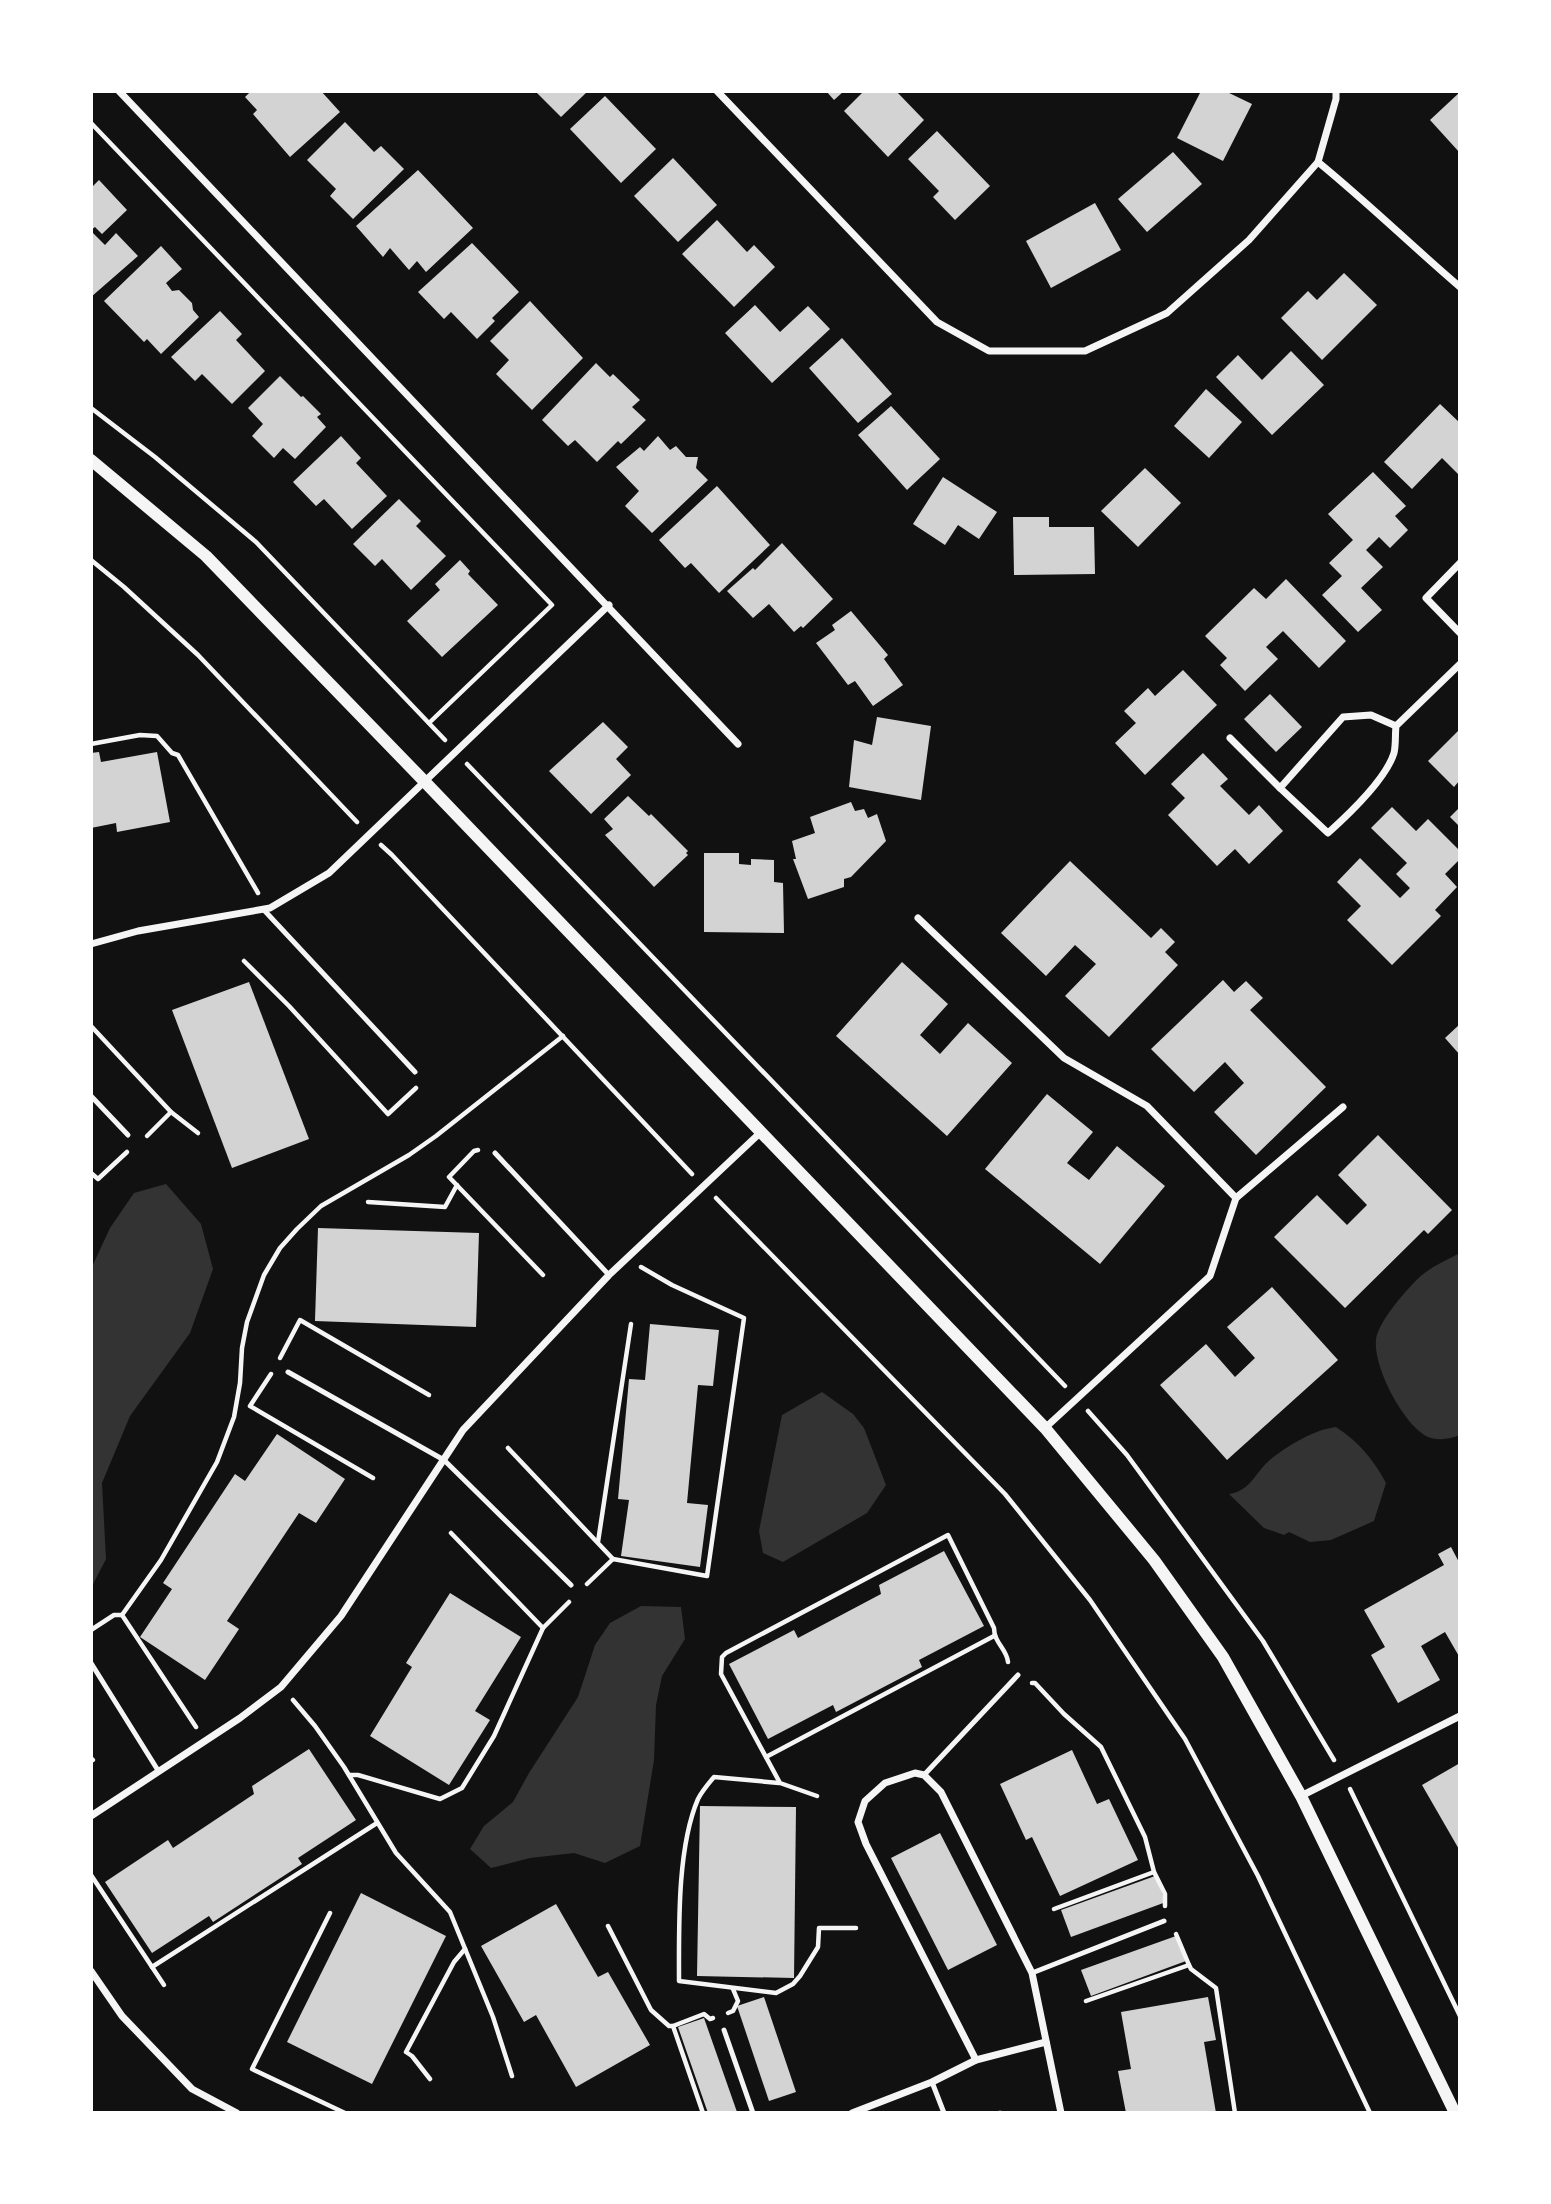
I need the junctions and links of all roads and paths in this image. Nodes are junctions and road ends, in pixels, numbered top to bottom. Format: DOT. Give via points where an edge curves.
graph roads {
  1 [pos="119,91"];
  2 [pos="717,91"];
  3 [pos="1336,91"];
  4 [pos="91,123"];
  5 [pos="1318,162"];
  6 [pos="1460,287"];
  7 [pos="91,408"];
  8 [pos="91,460"];
  9 [pos="91,560"];
  10 [pos="1460,563"];
  11 [pos="609,605"];
  12 [pos="1460,633"];
  13 [pos="1460,664"];
  14 [pos="1396,726"];
  15 [pos="1230,738"];
  16 [pos="91,744"];
  17 [pos="738,744"];
  18 [pos="425,782"];
  19 [pos="486,784"];
  20 [pos="1280,788"];
  21 [pos="355,819"];
  22 [pos="392,855"];
  23 [pos="257,891"];
  24 [pos="263,909"];
  25 [pos="918,918"];
  26 [pos="91,944"];
  27 [pos="244,961"];
  28 [pos="91,1026"];
  29 [pos="563,1036"];
  30 [pos="415,1072"];
  31 [pos="418,1084"];
  32 [pos="91,1096"];
  33 [pos="1343,1107"];
  34 [pos="761,1132"];
  35 [pos="198,1133"];
  36 [pos="128,1135"];
  37 [pos="482,1149"];
  38 [pos="495,1153"];
  39 [pos="687,1169"];
  40 [pos="457,1185"];
  41 [pos="1236,1198"];
  42 [pos="368,1202"];
  43 [pos="725,1207"];
  44 [pos="643,1269"];
  45 [pos="543,1275"];
  46 [pos="609,1275"];
  47 [pos="631,1324"];
  48 [pos="288,1372"];
  49 [pos="1065,1386"];
  50 [pos="1092,1415"];
  51 [pos="1045,1428"];
  52 [pos="508,1448"];
  53 [pos="444,1460"];
  54 [pos="451,1533"];
  55 [pos="598,1543"];
  56 [pos="613,1559"];
  57 [pos="571,1585"];
  58 [pos="584,1587"];
  59 [pos="570,1601"];
  60 [pos="122,1615"];
  61 [pos="543,1628"];
  62 [pos="91,1630"];
  63 [pos="994,1636"];
  64 [pos="91,1663"];
  65 [pos="1018,1675"];
  66 [pos="297,1703"];
  67 [pos="1460,1716"];
  68 [pos="196,1727"];
  69 [pos="1332,1756"];
  70 [pos="766,1757"];
  71 [pos="159,1772"];
  72 [pos="924,1774"];
  73 [pos="349,1775"];
  74 [pos="780,1783"];
  75 [pos="1353,1795"];
  76 [pos="817,1796"];
  77 [pos="1301,1796"];
  78 [pos="91,1816"];
  79 [pos="377,1823"];
  80 [pos="1154,1872"];
  81 [pos="91,1875"];
  82 [pos="1054,1909"];
  83 [pos="330,1913"];
  84 [pos="1167,1920"];
  85 [pos="608,1926"];
  86 [pos="856,1928"];
  87 [pos="1175,1931"];
  88 [pos="465,1949"];
  89 [pos="1189,1965"];
  90 [pos="152,1967"];
  91 [pos="91,1971"];
  92 [pos="1032,1973"];
  93 [pos="164,1985"];
  94 [pos="733,1989"];
  95 [pos="1086,2001"];
  96 [pos="1460,2015"];
  97 [pos="673,2026"];
  98 [pos="724,2030"];
  99 [pos="1046,2042"];
  100 [pos="976,2060"];
  101 [pos="512,2076"];
  102 [pos="430,2079"];
  103 [pos="932,2082"];
  104 [pos="237,2113"];
  105 [pos="345,2113"];
  106 [pos="703,2113"];
  107 [pos="753,2113"];
  108 [pos="852,2113"];
  109 [pos="944,2113"];
  110 [pos="1060,2113"];
  111 [pos="1235,2113"];
  112 [pos="1370,2113"];
  113 [pos="1455,2113"];
  1 -- 11 [label="street"];
  2 -- 5 [label="street" via="937,322 989,351 1086,351 1167,313 1249,240"];
  3 -- 5 [label="street"];
  4 -- 7 [label="path" via="552,605 429,723 256,542"];
  5 -- 6 [label="street"];
  8 -- 18 [label="street" via="206,556"];
  9 -- 21 [label="path" via="198,655"];
  10 -- 12 [label="street" via="1426,598"];
  11 -- 17 [label="street"];
  11 -- 18 [label="street"];
  13 -- 14 [label="street"];
  14 -- 20 [label="street" via="1371,715 1343,717"];
  14 -- 20 [label="street" via="1394,754 1359,805 1328,833"];
  15 -- 20 [label="street"];
  16 -- 23 [label="path" via="140,734 157,736 177,755"];
  18 -- 24 [label="street" via="329,873"];
  18 -- 34 [label="street"];
  19 -- 49 [label="path"];
  22 -- 29 [label="path"];
  24 -- 26 [label="street"];
  24 -- 30 [label="lane"];
  25 -- 41 [label="street" via="1064,1058 1147,1106"];
  27 -- 31 [label="path" via="388,1114"];
  28 -- 35 [label="path" via="171,1112"];
  29 -- 39 [label="path"];
  29 -- 60 [label="path" via="409,1155 321,1206 280,1248 264,1275 247,1322 234,1417 216,1462 161,1560"];
  32 -- 36 [label="lane"];
  33 -- 41 [label="street"];
  34 -- 46 [label="street"];
  34 -- 51 [label="street"];
  37 -- 40 [label="path" via="474,1151 449,1177"];
  38 -- 46 [label="lane"];
  40 -- 42 [label="path" via="445,1207"];
  40 -- 45 [label="path"];
  41 -- 51 [label="street" via="1210,1276"];
  43 -- 112 [label="path" via="1005,1494 1090,1600 1185,1739 1258,1876"];
  44 -- 56 [label="path" via="744,1318 707,1576"];
  46 -- 53 [label="street" via="463,1430"];
  47 -- 55 [label="path"];
  48 -- 53 [label="lane"];
  50 -- 69 [label="path" via="1127,1455 1263,1641"];
  51 -- 77 [label="street" via="1154,1560 1215,1646"];
  52 -- 55 [label="path"];
  53 -- 57 [label="lane"];
  53 -- 71 [label="street" via="341,1616 281,1687"];
  54 -- 61 [label="path"];
  55 -- 56 [label="path"];
  56 -- 58 [label="path"];
  59 -- 61 [label="path"];
  60 -- 62 [label="path"];
  60 -- 68 [label="path"];
  61 -- 73 [label="path" via="494,1736 462,1788 440,1799"];
  63 -- 65 [label="path"];
  63 -- 70 [label="path"];
  63 -- 70 [label="path" via="948,1535 722,1657 721,1674"];
  64 -- 71 [label="lane"];
  65 -- 72 [label="lane"];
  65 -- 80 [label="path" via="1035,1683 1101,1747 1145,1837"];
  66 -- 73 [label="path"];
  67 -- 77 [label="street"];
  70 -- 74 [label="path"];
  71 -- 78 [label="street"];
  72 -- 92 [label="street" via="941,1792"];
  72 -- 100 [label="street" via="885,1783 865,1801 858,1822"];
  73 -- 79 [label="path"];
  74 -- 76 [label="path"];
  74 -- 94 [label="path" via="714,1776 699,1796 687,1833 678,1981"];
  75 -- 96 [label="path"];
  77 -- 113 [label="street"];
  79 -- 88 [label="path" via="396,1853 450,1912"];
  79 -- 90 [label="path"];
  80 -- 82 [label="path"];
  80 -- 84 [label="path" via="1165,1894"];
  81 -- 90 [label="path"];
  83 -- 105 [label="path" via="252,2069"];
  84 -- 92 [label="lane"];
  85 -- 97 [label="path" via="651,2010"];
  86 -- 94 [label="path" via="819,1928 818,1947 800,1976 784,1990"];
  87 -- 89 [label="path"];
  88 -- 101 [label="path"];
  88 -- 102 [label="path" via="406,2052"];
  89 -- 95 [label="path"];
  89 -- 111 [label="path" via="1216,1988"];
  90 -- 93 [label="path"];
  91 -- 104 [label="street" via="122,2016 192,2089"];
  92 -- 99 [label="street"];
  94 -- 97 [label="path" via="738,2001 733,2011 710,2019 704,2014"];
  97 -- 106 [label="path"];
  98 -- 107 [label="lane"];
  99 -- 100 [label="street"];
  99 -- 110 [label="street"];
  100 -- 103 [label="street"];
  103 -- 108 [label="street"];
  103 -- 109 [label="lane"];
}
